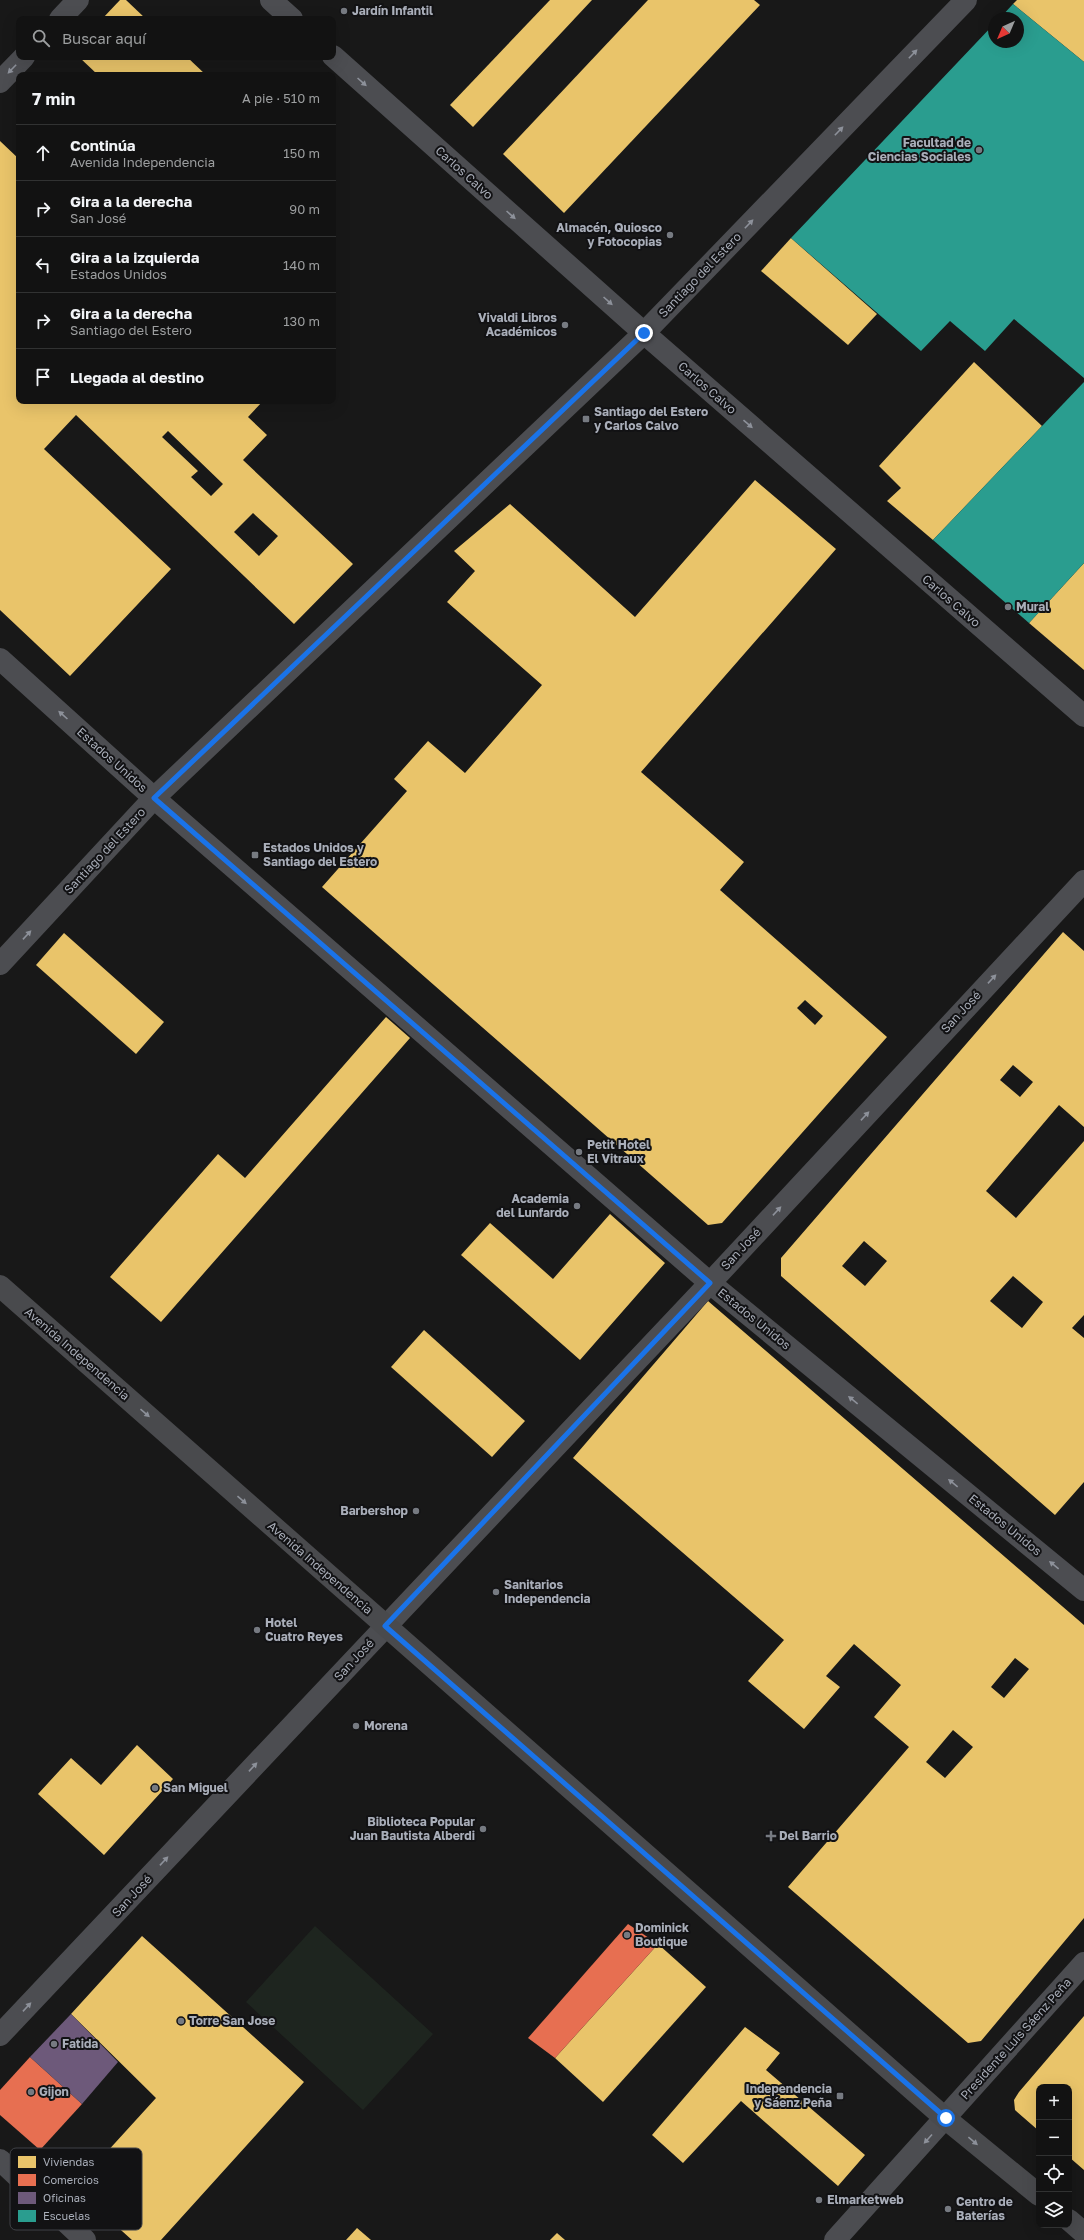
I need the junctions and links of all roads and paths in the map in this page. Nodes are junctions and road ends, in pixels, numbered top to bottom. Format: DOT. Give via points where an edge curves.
graph roads {
  1 [pos="78,0"];
  2 [pos="271,0"];
  3 [pos="966,0"];
  4 [pos="63,16"];
  5 [pos="289,16"];
  6 [pos="336,59"];
  7 [pos="21,60"];
  8 [pos="0,82"];
  9 [pos="644,333"];
  10 [pos="0,659"];
  11 [pos="1084,716"];
  12 [pos="154,798"];
  13 [pos="1084,881"];
  14 [pos="0,964"];
  15 [pos="710,1283"];
  16 [pos="0,1286"];
  17 [pos="1084,1590"];
  18 [pos="385,1626"];
  19 [pos="1084,1963"];
  20 [pos="0,2035"];
  21 [pos="946,2118"];
  22 [pos="0,2160"];
  23 [pos="10,2169"];
  24 [pos="1036,2193"];
  25 [pos="1072,2223"];
  26 [pos="74,2230"];
  27 [pos="1084,2233"];
  28 [pos="85,2240"];
  29 [pos="835,2240"];
  1 -- 4 [label="street"];
  2 -- 5 [label="street"];
  9 -- 3 [label="street, Santiago del Estero, one-way"];
  6 -- 9 [label="street, Carlos Calvo, one-way"];
  7 -- 8 [label="street, one-way"];
  9 -- 11 [label="street, Carlos Calvo, one-way"];
  9 -- 12 [label="street, Santiago del Estero"];
  12 -- 10 [label="street, Estados Unidos, one-way"];
  14 -- 12 [label="street, Santiago del Estero, one-way"];
  12 -- 15 [label="street, Estados Unidos"];
  15 -- 13 [label="street, San José, one-way"];
  17 -- 15 [label="street, Estados Unidos, one-way"];
  15 -- 18 [label="street, San José"];
  16 -- 18 [label="main road, Avenida Independencia, one-way"];
  20 -- 18 [label="street, San José, one-way"];
  18 -- 21 [label="main road, Avenida Independencia"];
  19 -- 21 [label="street, Presidente Luis Sáenz Peña"];
  21 -- 24 [label="main road, Avenida Independencia, one-way"];
  21 -- 29 [label="street, Presidente Luis Sáenz Peña, one-way"];
  22 -- 23 [label="street"];
  25 -- 27 [label="main road"];
  26 -- 28 [label="street"];
}
